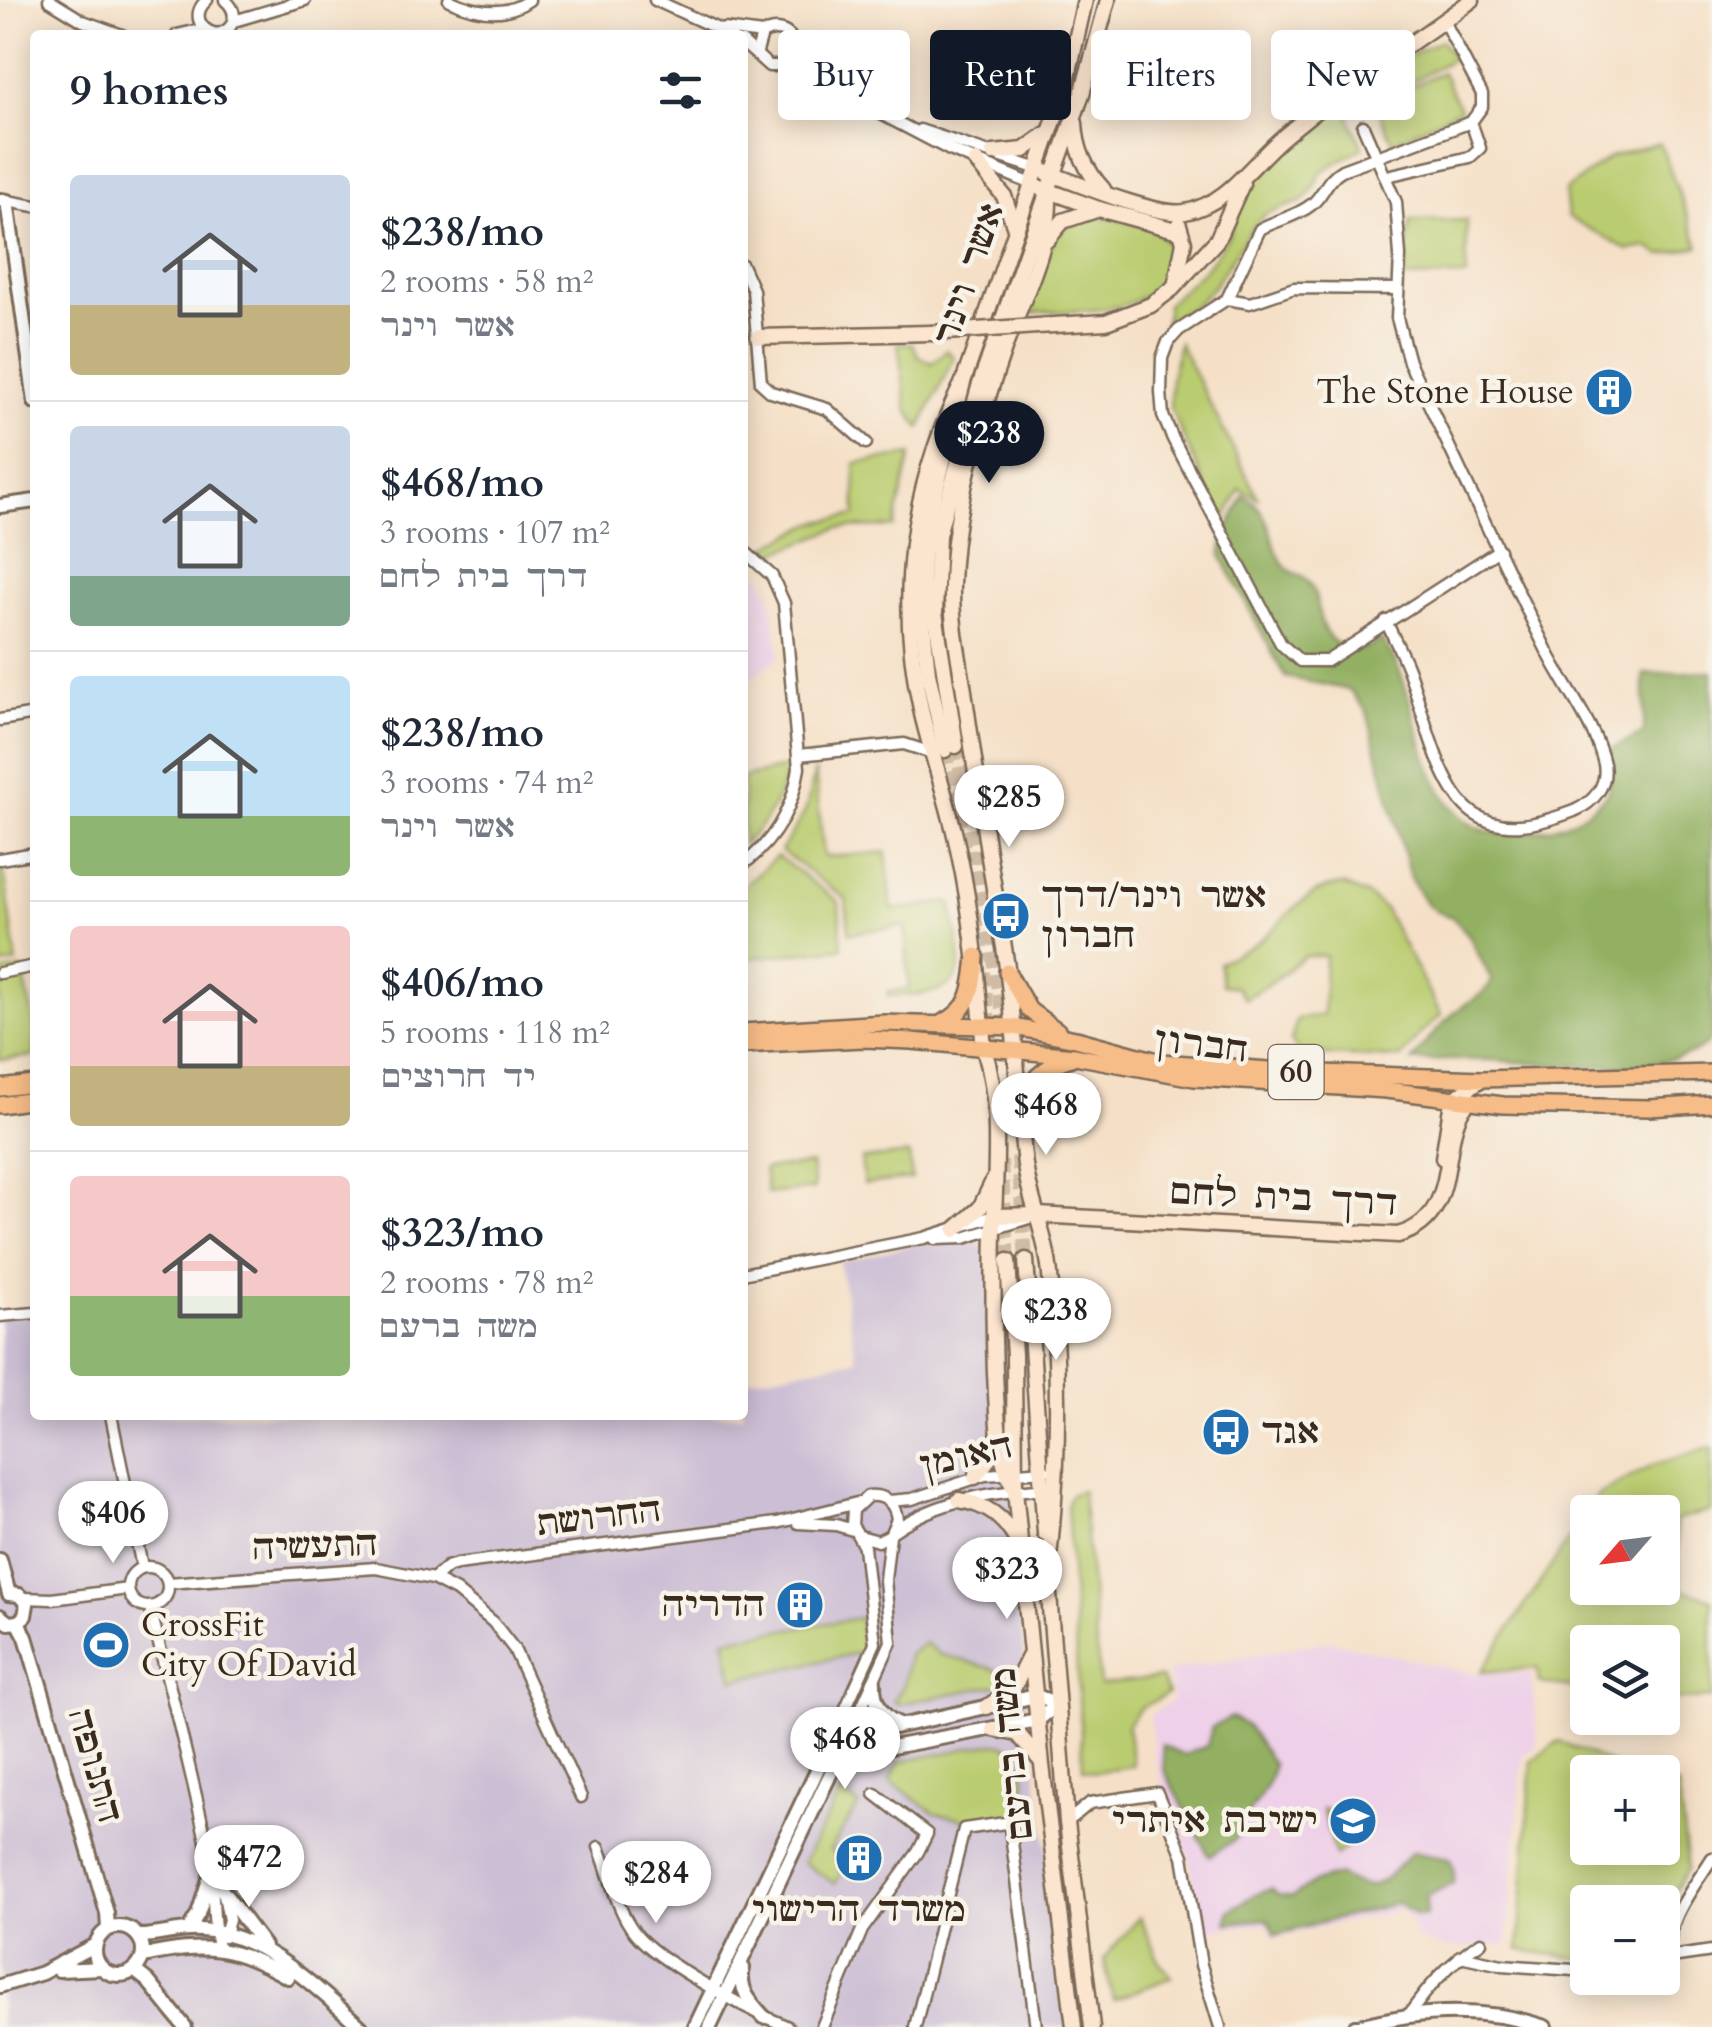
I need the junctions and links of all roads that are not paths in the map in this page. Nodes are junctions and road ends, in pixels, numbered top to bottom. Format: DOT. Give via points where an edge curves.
graph roads {
  1 [pos="50,0"];
  2 [pos="207,0"];
  3 [pos="225,0"];
  4 [pos="305,0"];
  5 [pos="449,0"];
  6 [pos="528,0"];
  7 [pos="655,0"];
  8 [pos="1086,0"];
  9 [pos="1108,0"];
  10 [pos="1472,0"];
  11 [pos="234,21"];
  12 [pos="1444,21"];
  13 [pos="203,28"];
  14 [pos="718,28"];
  15 [pos="108,30"];
  16 [pos="195,30"];
  17 [pos="209,30"];
  18 [pos="225,30"];
  19 [pos="722,30"];
  20 [pos="733,30"];
  21 [pos="780,30"];
  22 [pos="748,32"];
  23 [pos="762,34"];
  24 [pos="748,46"];
  25 [pos="758,52"];
  26 [pos="778,65"];
  27 [pos="1075,115"];
  28 [pos="892,120"];
  29 [pos="1472,122"];
  30 [pos="899,124"];
  31 [pos="1052,126"];
  32 [pos="1363,126"];
  33 [pos="993,152"];
  34 [pos="1378,157"];
  35 [pos="976,161"];
  36 [pos="1038,168"];
  37 [pos="1250,170"];
  38 [pos="1054,175"];
  39 [pos="1387,176"];
  40 [pos="1032,184"];
  41 [pos="1048,190"];
  42 [pos="1107,193"];
  43 [pos="3,201"];
  44 [pos="30,205"];
  45 [pos="1099,208"];
  46 [pos="1202,208"];
  47 [pos="1187,212"];
  48 [pos="1220,226"];
  49 [pos="1016,232"];
  50 [pos="1182,236"];
  51 [pos="1043,244"];
  52 [pos="1212,245"];
  53 [pos="748,279"];
  54 [pos="1172,289"];
  55 [pos="1396,290"];
  56 [pos="1227,299"];
  57 [pos="750,338"];
  58 [pos="30,354"];
  59 [pos="866,442"];
  60 [pos="30,502"];
  61 [pos="0,506"];
  62 [pos="1499,550"];
  63 [pos="748,554"];
  64 [pos="1386,621"];
  65 [pos="30,715"];
  66 [pos="0,720"];
  67 [pos="944,749"];
  68 [pos="799,755"];
  69 [pos="30,854"];
  70 [pos="0,859"];
  71 [pos="748,860"];
  72 [pos="976,956"];
  73 [pos="30,967"];
  74 [pos="1007,972"];
  75 [pos="0,973"];
  76 [pos="940,1024"];
  77 [pos="982,1026"];
  78 [pos="1014,1027"];
  79 [pos="748,1032"];
  80 [pos="1076,1039"];
  81 [pos="748,1045"];
  82 [pos="984,1049"];
  83 [pos="1016,1052"];
  84 [pos="1076,1056"];
  85 [pos="1712,1073"];
  86 [pos="1481,1079"];
  87 [pos="30,1085"];
  88 [pos="0,1088"];
  89 [pos="30,1101"];
  90 [pos="1460,1102"];
  91 [pos="0,1104"];
  92 [pos="1712,1104"];
  93 [pos="1020,1109"];
  94 [pos="996,1171"];
  95 [pos="1038,1214"];
  96 [pos="994,1224"];
  97 [pos="955,1230"];
  98 [pos="924,1238"];
  99 [pos="1026,1260"];
  100 [pos="1008,1261"];
  101 [pos="748,1273"];
  102 [pos="30,1314"];
  103 [pos="0,1316"];
  104 [pos="112,1420"];
  105 [pos="998,1429"];
  106 [pos="1049,1470"];
  107 [pos="1010,1472"];
  108 [pos="975,1477"];
  109 [pos="1049,1488"];
  110 [pos="1015,1490"];
  111 [pos="960,1500"];
  112 [pos="890,1502"];
  113 [pos="857,1503"];
  114 [pos="777,1523"];
  115 [pos="891,1533"];
  116 [pos="858,1534"];
  117 [pos="1021,1549"];
  118 [pos="0,1560"];
  119 [pos="142,1567"];
  120 [pos="433,1579"];
  121 [pos="168,1583"];
  122 [pos="128,1589"];
  123 [pos="16,1606"];
  124 [pos="150,1607"];
  125 [pos="0,1617"];
  126 [pos="1032,1646"];
  127 [pos="874,1682"];
  128 [pos="1036,1696"];
  129 [pos="1058,1704"];
  130 [pos="987,1707"];
  131 [pos="1038,1720"];
  132 [pos="905,1726"];
  133 [pos="993,1729"];
  134 [pos="848,1737"];
  135 [pos="830,1741"];
  136 [pos="838,1757"];
  137 [pos="1042,1765"];
  138 [pos="875,1794"];
  139 [pos="581,1797"];
  140 [pos="1067,1822"];
  141 [pos="599,1847"];
  142 [pos="209,1857"];
  143 [pos="1712,1858"];
  144 [pos="211,1872"];
  145 [pos="222,1890"];
  146 [pos="1680,1909"];
  147 [pos="108,1929"];
  148 [pos="188,1930"];
  149 [pos="220,1932"];
  150 [pos="139,1936"];
  151 [pos="1481,1942"];
  152 [pos="96,1945"];
  153 [pos="218,1947"];
  154 [pos="1712,1950"];
  155 [pos="746,1951"];
  156 [pos="143,1956"];
  157 [pos="272,1956"];
  158 [pos="1460,1956"];
  159 [pos="1680,1956"];
  160 [pos="102,1968"];
  161 [pos="134,1970"];
  162 [pos="1570,1970"];
  163 [pos="42,1973"];
  164 [pos="0,1986"];
  165 [pos="720,1991"];
  166 [pos="329,1999"];
  167 [pos="1408,2016"];
  168 [pos="764,2017"];
  169 [pos="185,2027"];
  170 [pos="361,2027"];
  171 [pos="695,2027"];
  172 [pos="710,2027"];
  173 [pos="788,2027"];
  174 [pos="822,2027"];
  175 [pos="915,2027"];
  176 [pos="1036,2027"];
  177 [pos="1074,2027"];
  178 [pos="1092,2027"];
  179 [pos="1220,2027"];
  180 [pos="1356,2027"];
  181 [pos="1545,2027"];
  1 -- 15 [label="street"];
  2 -- 13 [label="street" via="198,13"];
  3 -- 11 [label="street"];
  4 -- 11 [label="street"];
  5 -- 6 [label="street" via="490,12"];
  7 -- 14 [label="street"];
  8 -- 31 [label="main road, אשר וינר"];
  9 -- 27 [label="main road, אשר וינר"];
  10 -- 12 [label="main road"];
  11 -- 18 [label="street"];
  12 -- 29 [label="street" via="1482,94"];
  12 -- 37 [label="main road" via="1281,139"];
  13 -- 16 [label="street"];
  13 -- 17 [label="street"];
  14 -- 19 [label="street"];
  14 -- 20 [label="street"];
  21 -- 23 [label="street"];
  22 -- 23 [label="street"];
  23 -- 25 [label="street"];
  24 -- 25 [label="street"];
  25 -- 26 [label="street" via="764,63"];
  27 -- 38 [label="main road, אשר וינר"];
  27 -- 42 [label="main road" via="1082,156"];
  28 -- 30 [label="street"];
  29 -- 34 [label="street"];
  29 -- 39 [label="street" via="1480,148 1470,157"];
  30 -- 33 [label="street"];
  30 -- 35 [label="street"];
  31 -- 33 [label="main road" via="1030,148"];
  31 -- 36 [label="main road, אשר וינר"];
  32 -- 34 [label="street"];
  33 -- 36 [label="street"];
  34 -- 39 [label="street"];
  34 -- 56 [label="street" via="1332,176 1308,208 1260,228"];
  35 -- 40 [label="street"];
  35 -- 49 [label="main road" via="1011,208"];
  36 -- 38 [label="main road"];
  36 -- 40 [label="main road, אשר וינר"];
  37 -- 46 [label="main road"];
  37 -- 48 [label="main road"];
  38 -- 41 [label="main road, אשר וינר"];
  38 -- 42 [label="main road"];
  39 -- 55 [label="street" via="1400,235"];
  40 -- 41 [label="main road"];
  40 -- 49 [label="main road, אשר וינר"];
  41 -- 45 [label="main road"];
  41 -- 51 [label="main road"];
  41 -- 67 [label="main road, אשר וינר" via="979,387 938,535 935,613"];
  42 -- 47 [label="main road"];
  43 -- 44 [label="street"];
  43 -- 58 [label="street"];
  45 -- 50 [label="main road"];
  45 -- 51 [label="main road" via="1063,221"];
  46 -- 47 [label="main road"];
  46 -- 48 [label="main road"];
  47 -- 50 [label="main road" via="1180,220"];
  48 -- 52 [label="main road"];
  49 -- 67 [label="main road, אשר וינר" via="963,382 930,514 922,580 925,650"];
  50 -- 52 [label="main road" via="1201,249"];
  50 -- 54 [label="main road"];
  51 -- 74 [label="main road" via="990,390 952,566 954,624"];
  52 -- 54 [label="main road"];
  53 -- 57 [label="street"];
  54 -- 57 [label="main road, bridge" via="1151,306 1106,322"];
  55 -- 56 [label="street" via="1294,288 1250,303"];
  55 -- 62 [label="street" via="1409,362"];
  56 -- 64 [label="street" via="1168,342 1162,358 1164,416 1174,438 1290,656 1327,661"];
  57 -- 59 [label="street" via="761,383 771,392 827,408"];
  60 -- 61 [label="street"];
  62 -- 64 [label="street"];
  62 -- 64 [label="street" via="1604,766 1604,782 1587,805 1504,826 1470,811 1438,757"];
  63 -- 68 [label="street" via="772,576 784,602"];
  65 -- 66 [label="street"];
  67 -- 68 [label="street" via="904,744"];
  67 -- 72 [label="main road"];
  68 -- 71 [label="street" via="783,820"];
  69 -- 70 [label="street"];
  72 -- 76 [label="highway" via="968,1004"];
  72 -- 77 [label="main road"];
  73 -- 75 [label="street"];
  74 -- 78 [label="main road"];
  74 -- 80 [label="highway" via="1034,1014"];
  76 -- 77 [label="highway, חברון / 60"];
  76 -- 79 [label="highway, 60"];
  77 -- 78 [label="highway, חברון / 60"];
  77 -- 82 [label="main road"];
  78 -- 80 [label="highway, חברון / 60"];
  78 -- 83 [label="main road"];
  80 -- 86 [label="highway, חברון / 60" via="1194,1066"];
  81 -- 82 [label="highway, חברון / 60" via="878,1040"];
  82 -- 83 [label="highway, חברון / 60"];
  82 -- 94 [label="main road"];
  83 -- 84 [label="highway, חברון / 60"];
  83 -- 93 [label="main road"];
  84 -- 90 [label="highway, חברון / 60" via="1194,1078 1386,1090"];
  84 -- 93 [label="highway" via="1040,1074"];
  85 -- 86 [label="highway, חברון / 60"];
  86 -- 90 [label="main road"];
  87 -- 88 [label="highway"];
  89 -- 91 [label="highway"];
  90 -- 92 [label="highway, חברון / 60"];
  90 -- 95 [label="main road, דרך בית לחם" via="1445,1135 1442,1186 1428,1216 1409,1232 1385,1236"];
  93 -- 95 [label="main road" via="1026,1179"];
  94 -- 96 [label="main road"];
  94 -- 97 [label="main road" via="980,1208"];
  95 -- 96 [label="main road, דרך בית לחם"];
  95 -- 106 [label="main road" via="1058,1420"];
  96 -- 97 [label="street, דרך בית לחם"];
  96 -- 98 [label="street, דרך בית לחם" via="964,1238"];
  96 -- 105 [label="main road"];
  97 -- 98 [label="street, דרך בית לחם"];
  98 -- 101 [label="street, דרך בית לחם"];
  99 -- 106 [label="main road"];
  100 -- 107 [label="main road" via="1014,1355"];
  102 -- 103 [label="street"];
  104 -- 119 [label="street"];
  105 -- 107 [label="main road"];
  105 -- 108 [label="main road"];
  106 -- 107 [label="street, האומן"];
  106 -- 109 [label="main road, משה ברעם"];
  107 -- 108 [label="street, האומן"];
  107 -- 110 [label="main road, משה ברעם"];
  108 -- 112 [label="street, האומן"];
  109 -- 110 [label="street, האומן"];
  109 -- 129 [label="main road, משה ברעם" via="1047,1576"];
  110 -- 111 [label="street, האומן"];
  110 -- 117 [label="main road, משה ברעם"];
  111 -- 115 [label="street, האומן"];
  111 -- 117 [label="main road" via="995,1513"];
  112 -- 113 [label="street" via="874,1495"];
  112 -- 115 [label="street" via="896,1513"];
  113 -- 114 [label="street, החרושת"];
  113 -- 116 [label="street" via="852,1517"];
  114 -- 116 [label="street, החרושת" via="825,1523"];
  114 -- 120 [label="street, החרושת" via="470,1562 447,1566"];
  115 -- 116 [label="street" via="878,1540"];
  115 -- 127 [label="street" via="885,1580 891,1642"];
  116 -- 135 [label="street" via="875,1642"];
  117 -- 126 [label="main road, משה ברעם"];
  118 -- 123 [label="street, התנופה"];
  119 -- 121 [label="street" via="156,1568"];
  119 -- 122 [label="street"];
  120 -- 121 [label="street, התעשיה" via="376,1568"];
  120 -- 139 [label="street, התעשיה" via="493,1622 514,1649"];
  121 -- 124 [label="street" via="162,1602"];
  122 -- 123 [label="street"];
  122 -- 124 [label="street" via="137,1604"];
  123 -- 125 [label="street" via="9,1623"];
  123 -- 147 [label="street, התנופה"];
  124 -- 142 [label="street"];
  126 -- 128 [label="main road, משה ברעם"];
  126 -- 130 [label="main road" via="1018,1682"];
  127 -- 132 [label="street" via="881,1710"];
  127 -- 134 [label="street"];
  128 -- 129 [label="street"];
  128 -- 130 [label="street"];
  128 -- 131 [label="main road, משה ברעם"];
  129 -- 131 [label="street"];
  129 -- 140 [label="main road, משה ברעם"];
  130 -- 132 [label="street"];
  131 -- 133 [label="street"];
  131 -- 137 [label="main road, משה ברעם"];
  132 -- 134 [label="street"];
  133 -- 136 [label="street"];
  133 -- 137 [label="main road" via="1018,1734"];
  134 -- 135 [label="street"];
  134 -- 136 [label="street"];
  135 -- 165 [label="street"];
  136 -- 155 [label="street"];
  137 -- 177 [label="main road, משה ברעם"];
  138 -- 174 [label="street" via="927,1834 862,1930"];
  140 -- 178 [label="main road, משה ברעם"];
  140 -- 179 [label="street" via="1090,1802 1157,1793 1183,1856 1201,1965"];
  141 -- 165 [label="street" via="636,1936"];
  142 -- 144 [label="street"];
  142 -- 145 [label="street"];
  143 -- 146 [label="street"];
  144 -- 148 [label="street"];
  144 -- 149 [label="street"];
  145 -- 149 [label="street" via="229,1912"];
  145 -- 157 [label="street"];
  147 -- 150 [label="street" via="128,1928"];
  147 -- 152 [label="street"];
  148 -- 149 [label="street"];
  148 -- 150 [label="street"];
  149 -- 153 [label="street"];
  149 -- 157 [label="street"];
  150 -- 156 [label="street"];
  151 -- 158 [label="street"];
  152 -- 160 [label="street"];
  152 -- 163 [label="street"];
  153 -- 156 [label="street"];
  153 -- 166 [label="street"];
  154 -- 159 [label="street"];
  155 -- 165 [label="street"];
  155 -- 168 [label="street" via="740,1979"];
  156 -- 161 [label="street"];
  157 -- 166 [label="street"];
  158 -- 162 [label="street"];
  158 -- 167 [label="street"];
  160 -- 161 [label="street" via="118,1975"];
  160 -- 163 [label="street"];
  161 -- 169 [label="street"];
  163 -- 164 [label="street"];
  165 -- 168 [label="street"];
  165 -- 171 [label="street"];
  165 -- 172 [label="street"];
  166 -- 170 [label="street"];
  167 -- 180 [label="street"];
  167 -- 181 [label="street" via="1501,2015"];
  168 -- 173 [label="street"];
  175 -- 176 [label="street" via="964,1829 1005,1823"];
}
